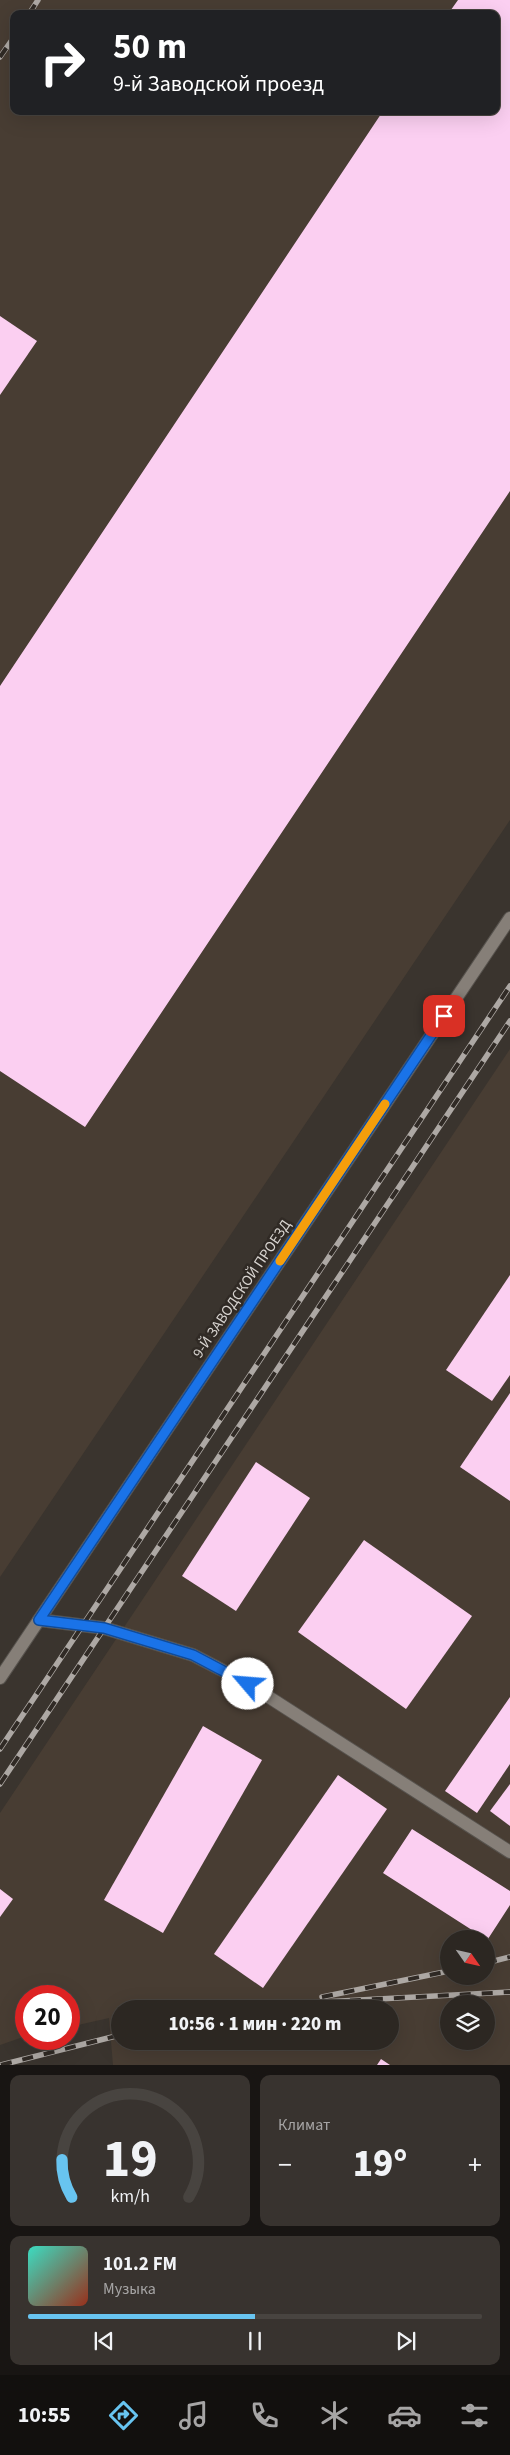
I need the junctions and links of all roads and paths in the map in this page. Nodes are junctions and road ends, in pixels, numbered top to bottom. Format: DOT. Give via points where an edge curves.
graph roads {
  1 [pos="510,918"];
  2 [pos="39,1620"];
  3 [pos="0,1678"];
  4 [pos="510,1852"];
  1 -- 2 [label="lane, 9-Й ЗАВОДСКОЙ ПРОЕЗД"];
  2 -- 3 [label="lane, 9-Й ЗАВОДСКОЙ ПРОЕЗД"];
  2 -- 4 [label="lane" via="104,1628 193,1655 248,1684"];
}
